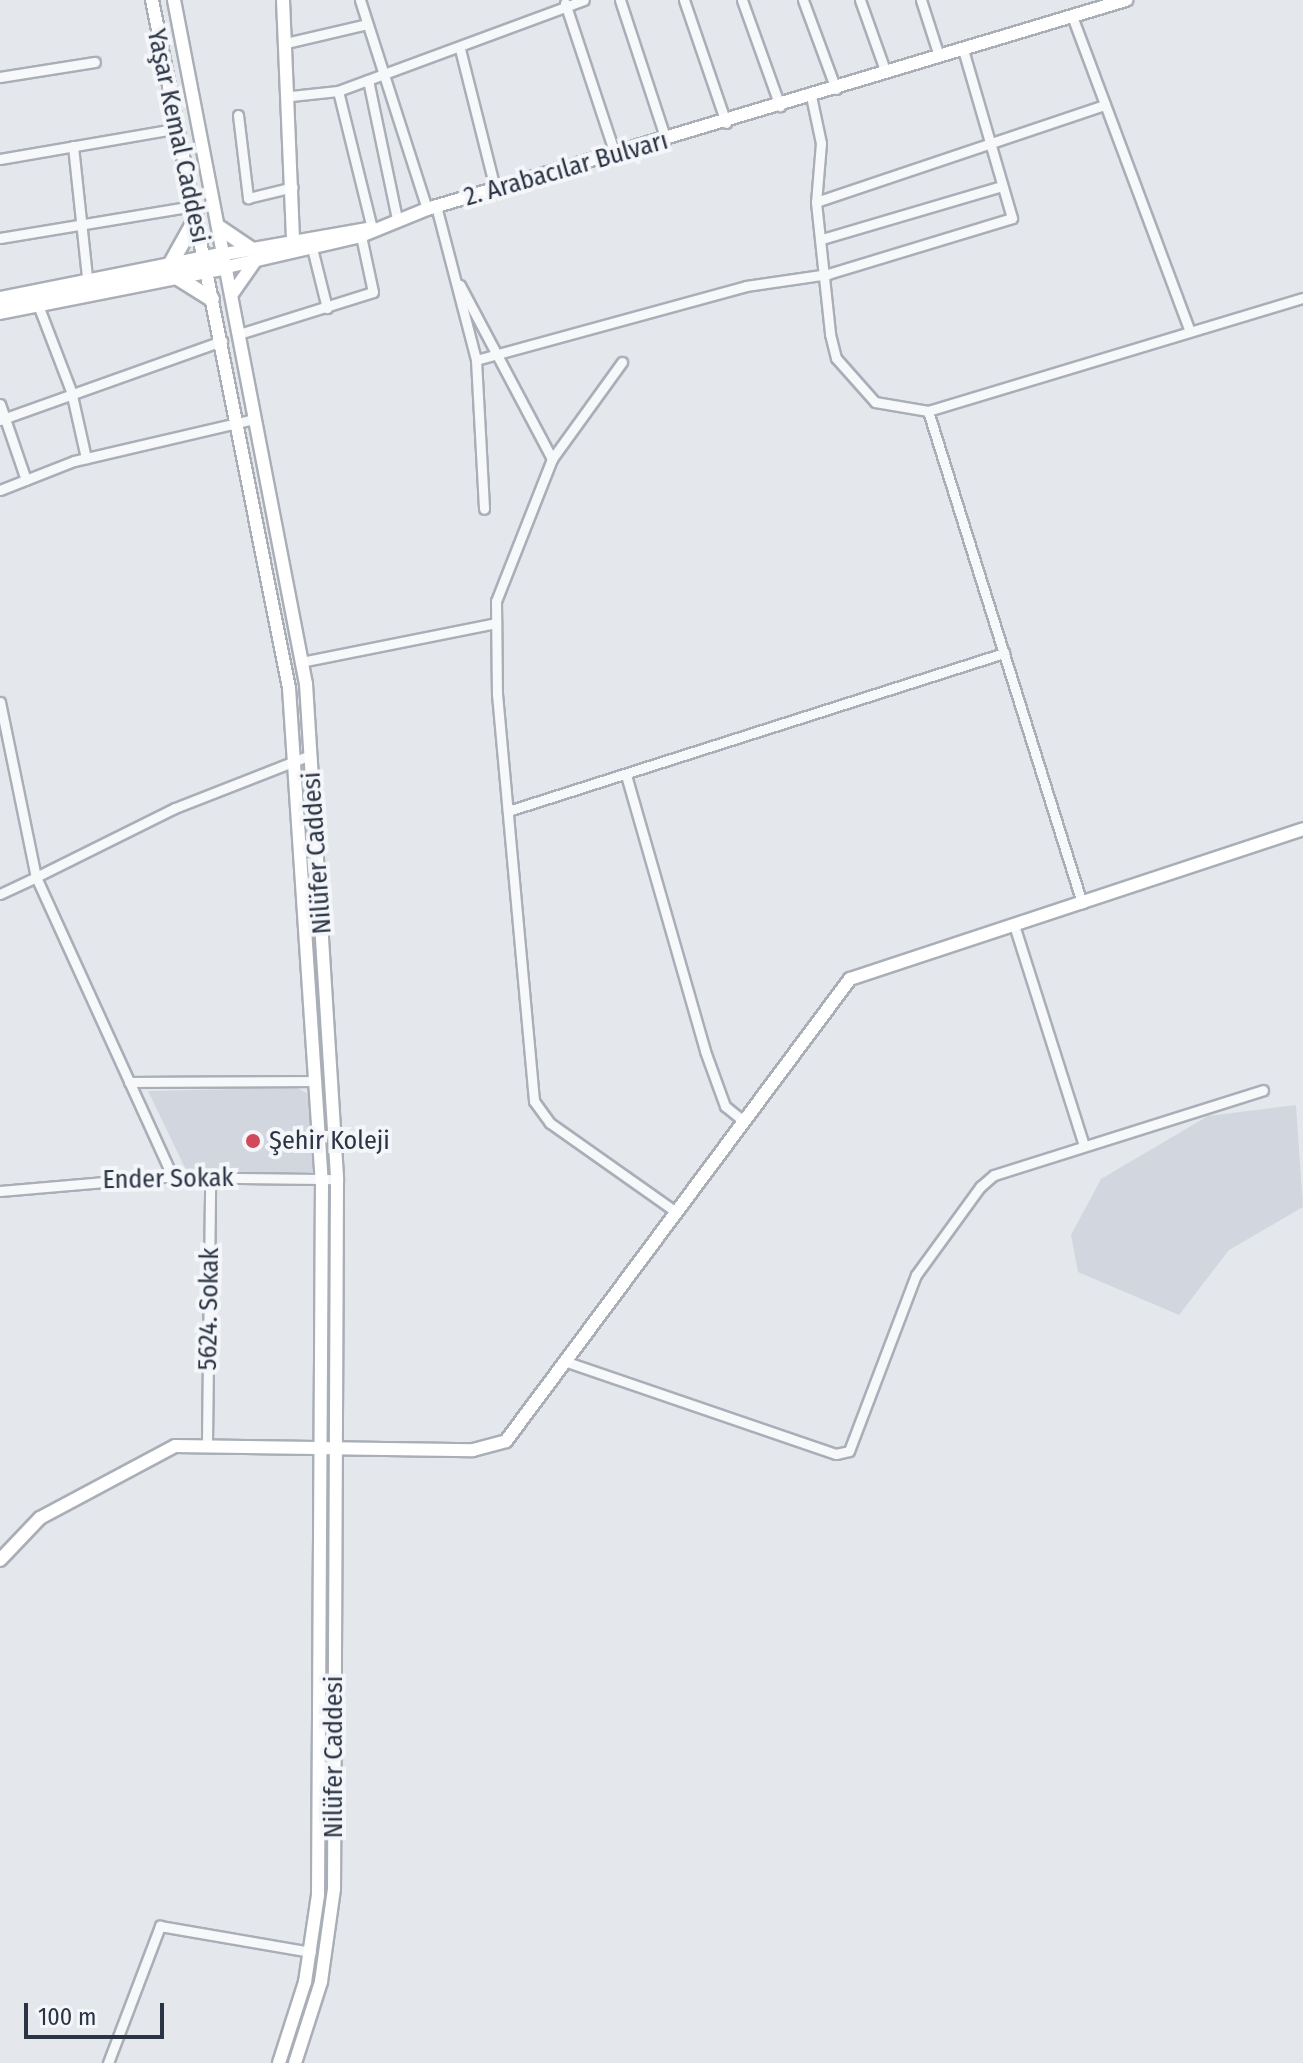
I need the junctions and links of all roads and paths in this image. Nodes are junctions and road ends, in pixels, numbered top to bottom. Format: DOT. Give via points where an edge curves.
graph roads {
  1 [pos="152,0"];
  2 [pos="174,0"];
  3 [pos="283,0"];
  4 [pos="360,0"];
  5 [pos="584,0"];
  6 [pos="620,0"];
  7 [pos="684,0"];
  8 [pos="742,0"];
  9 [pos="803,0"];
  10 [pos="860,0"];
  11 [pos="921,0"];
  12 [pos="1126,0"];
  13 [pos="565,3"];
  14 [pos="1072,16"];
  15 [pos="367,24"];
  16 [pos="286,43"];
  17 [pos="460,49"];
  18 [pos="963,49"];
  19 [pos="939,56"];
  20 [pos="95,62"];
  21 [pos="385,73"];
  22 [pos="886,73"];
  23 [pos="0,77"];
  24 [pos="368,80"];
  25 [pos="836,89"];
  26 [pos="338,91"];
  27 [pos="291,96"];
  28 [pos="811,96"];
  29 [pos="1105,105"];
  30 [pos="780,106"];
  31 [pos="238,115"];
  32 [pos="726,123"];
  33 [pos="174,129"];
  34 [pos="666,140"];
  35 [pos="73,146"];
  36 [pos="988,146"];
  37 [pos="615,154"];
  38 [pos="0,159"];
  39 [pos="1002,186"];
  40 [pos="293,187"];
  41 [pos="495,188"];
  42 [pos="816,202"];
  43 [pos="431,208"];
  44 [pos="194,212"];
  45 [pos="397,219"];
  46 [pos="81,222"];
  47 [pos="220,228"];
  48 [pos="367,232"];
  49 [pos="0,238"];
  50 [pos="822,239"];
  51 [pos="293,240"];
  52 [pos="312,248"];
  53 [pos="252,255"];
  54 [pos="226,261"];
  55 [pos="205,265"];
  56 [pos="174,271"];
  57 [pos="828,274"];
  58 [pos="454,276"];
  59 [pos="87,278"];
  60 [pos="232,294"];
  61 [pos="1303,298"];
  62 [pos="0,299"];
  63 [pos="212,299"];
  64 [pos="38,305"];
  65 [pos="327,308"];
  66 [pos="0,312"];
  67 [pos="1189,329"];
  68 [pos="239,334"];
  69 [pos="222,341"];
  70 [pos="500,356"];
  71 [pos="476,360"];
  72 [pos="622,362"];
  73 [pos="71,391"];
  74 [pos="0,404"];
  75 [pos="928,411"];
  76 [pos="2,419"];
  77 [pos="250,420"];
  78 [pos="233,423"];
  79 [pos="86,458"];
  80 [pos="552,459"];
  81 [pos="26,480"];
  82 [pos="0,490"];
  83 [pos="484,509"];
  84 [pos="496,623"];
  85 [pos="1004,653"];
  86 [pos="301,662"];
  87 [pos="0,702"];
  88 [pos="310,755"];
  89 [pos="292,762"];
  90 [pos="626,775"];
  91 [pos="508,811"];
  92 [pos="1303,829"];
  93 [pos="36,877"];
  94 [pos="0,894"];
  95 [pos="1082,903"];
  96 [pos="1014,925"];
  97 [pos="315,1081"];
  98 [pos="129,1082"];
  99 [pos="1263,1090"];
  100 [pos="741,1119"];
  101 [pos="1084,1146"];
  102 [pos="173,1177"];
  103 [pos="210,1177"];
  104 [pos="322,1179"];
  105 [pos="337,1179"];
  106 [pos="0,1191"];
  107 [pos="676,1212"];
  108 [pos="567,1362"];
  109 [pos="207,1441"];
  110 [pos="329,1445"];
  111 [pos="0,1560"];
  112 [pos="311,1952"];
  113 [pos="108,2063"];
  114 [pos="279,2063"];
  115 [pos="295,2063"];
  1 -- 33 [label="street, Yaşar Kemal Caddesi"];
  2 -- 47 [label="street, Yaşar Kemal Caddesi"];
  3 -- 16 [label="street"];
  4 -- 15 [label="street"];
  5 -- 13 [label="street"];
  6 -- 34 [label="street"];
  7 -- 32 [label="street"];
  8 -- 30 [label="street"];
  9 -- 25 [label="street"];
  10 -- 22 [label="street"];
  11 -- 19 [label="street"];
  12 -- 14 [label="street, 2. Arabacılar Bulvarı"];
  13 -- 17 [label="street"];
  13 -- 37 [label="street"];
  14 -- 18 [label="street, 2. Arabacılar Bulvarı"];
  14 -- 29 [label="street"];
  15 -- 16 [label="street"];
  15 -- 21 [label="street"];
  16 -- 27 [label="street"];
  17 -- 21 [label="street"];
  17 -- 41 [label="street"];
  18 -- 19 [label="street, 2. Arabacılar Bulvarı"];
  18 -- 36 [label="street"];
  19 -- 22 [label="street, 2. Arabacılar Bulvarı"];
  20 -- 23 [label="street"];
  21 -- 24 [label="street"];
  21 -- 43 [label="street"];
  22 -- 25 [label="street, 2. Arabacılar Bulvarı"];
  24 -- 26 [label="street"];
  24 -- 45 [label="street"];
  25 -- 28 [label="street, 2. Arabacılar Bulvarı"];
  26 -- 27 [label="street"];
  26 -- 48 [label="street"];
  27 -- 40 [label="street"];
  28 -- 30 [label="street, 2. Arabacılar Bulvarı"];
  28 -- 42 [label="street" via="821,143"];
  29 -- 36 [label="street"];
  29 -- 67 [label="street"];
  30 -- 32 [label="street, 2. Arabacılar Bulvarı"];
  31 -- 40 [label="street" via="248,198"];
  32 -- 34 [label="street, 2. Arabacılar Bulvarı"];
  33 -- 35 [label="street"];
  33 -- 44 [label="street, Yaşar Kemal Caddesi"];
  34 -- 37 [label="street, 2. Arabacılar Bulvarı"];
  35 -- 38 [label="street"];
  35 -- 46 [label="street"];
  36 -- 39 [label="street"];
  36 -- 42 [label="street"];
  37 -- 41 [label="street, 2. Arabacılar Bulvarı"];
  39 -- 50 [label="street"];
  39 -- 57 [label="street" via="1012,218"];
  40 -- 51 [label="street"];
  41 -- 43 [label="street, 2. Arabacılar Bulvarı"];
  42 -- 50 [label="street"];
  43 -- 45 [label="street, 2. Arabacılar Bulvarı"];
  43 -- 58 [label="street"];
  44 -- 46 [label="street"];
  44 -- 55 [label="street, Yaşar Kemal Caddesi"];
  44 -- 56 [label="main road"];
  45 -- 48 [label="street, 2. Arabacılar Bulvarı"];
  46 -- 49 [label="street"];
  46 -- 59 [label="street"];
  47 -- 53 [label="main road"];
  47 -- 54 [label="street, Yaşar Kemal Caddesi"];
  48 -- 51 [label="street"];
  48 -- 52 [label="street, 2. Arabacılar Bulvarı"];
  48 -- 65 [label="street" via="373,292"];
  50 -- 57 [label="street"];
  51 -- 53 [label="street"];
  52 -- 53 [label="street, 2. Arabacılar Bulvarı"];
  52 -- 65 [label="street"];
  53 -- 54 [label="street"];
  53 -- 60 [label="street"];
  54 -- 55 [label="main road"];
  54 -- 60 [label="street, Nilüfer Caddesi"];
  55 -- 56 [label="main road"];
  55 -- 63 [label="street, Yaşar Kemal Caddesi"];
  56 -- 62 [label="main road"];
  56 -- 63 [label="main road"];
  56 -- 64 [label="main road"];
  57 -- 70 [label="street" via="746,286"];
  57 -- 75 [label="street" via="836,358 858,390 875,402"];
  58 -- 70 [label="street"];
  58 -- 71 [label="street"];
  60 -- 68 [label="street, Nilüfer Caddesi"];
  61 -- 67 [label="street"];
  63 -- 69 [label="street, Yaşar Kemal Caddesi"];
  64 -- 66 [label="main road"];
  64 -- 73 [label="street"];
  65 -- 68 [label="street"];
  67 -- 75 [label="street"];
  68 -- 77 [label="street, Nilüfer Caddesi"];
  69 -- 73 [label="street"];
  69 -- 78 [label="street, Yaşar Kemal Caddesi"];
  70 -- 71 [label="street"];
  70 -- 80 [label="street"];
  71 -- 83 [label="street"];
  72 -- 80 [label="street"];
  73 -- 76 [label="street"];
  73 -- 79 [label="street"];
  74 -- 76 [label="street"];
  75 -- 85 [label="street"];
  76 -- 81 [label="street"];
  77 -- 78 [label="street"];
  77 -- 86 [label="street, Nilüfer Caddesi"];
  78 -- 79 [label="street"];
  78 -- 89 [label="street, Yaşar Kemal Caddesi" via="287,677"];
  79 -- 81 [label="street"];
  80 -- 84 [label="street" via="496,601"];
  81 -- 82 [label="street"];
  84 -- 86 [label="street"];
  84 -- 91 [label="street"];
  85 -- 90 [label="street"];
  85 -- 95 [label="street"];
  86 -- 88 [label="street, Nilüfer Caddesi"];
  87 -- 93 [label="street"];
  88 -- 89 [label="street"];
  88 -- 105 [label="street, Nilüfer Caddesi"];
  89 -- 93 [label="street" via="175,808"];
  89 -- 97 [label="street, Yaşar Kemal Caddesi"];
  90 -- 91 [label="street"];
  90 -- 100 [label="street" via="705,1051 725,1106"];
  91 -- 107 [label="street" via="534,1101 550,1123"];
  92 -- 95 [label="street"];
  93 -- 94 [label="street"];
  93 -- 98 [label="street"];
  95 -- 96 [label="street"];
  96 -- 100 [label="street" via="850,979"];
  96 -- 101 [label="street"];
  97 -- 98 [label="street"];
  97 -- 104 [label="street, Yaşar Kemal Caddesi"];
  98 -- 102 [label="street"];
  99 -- 101 [label="street"];
  100 -- 107 [label="street"];
  101 -- 108 [label="street" via="994,1175 980,1187 916,1275 849,1451 836,1454"];
  102 -- 103 [label="street, Ender Sokak"];
  102 -- 106 [label="street, Ender Sokak"];
  103 -- 104 [label="street, Ender Sokak"];
  103 -- 109 [label="street, 5624. Sokak"];
  104 -- 105 [label="street, Ender Sokak"];
  104 -- 110 [label="street, Yaşar Kemal Caddesi"];
  105 -- 110 [label="street, Nilüfer Caddesi"];
  107 -- 108 [label="street"];
  108 -- 110 [label="street" via="519,1429 490,1446"];
  109 -- 110 [label="street"];
  109 -- 111 [label="street" via="175,1446 110,1477 40,1518"];
  110 -- 112 [label="street" via="321,1825"];
  110 -- 115 [label="street, Nilüfer Caddesi" via="334,1889 321,1982"];
  112 -- 113 [label="street" via="160,1926"];
  112 -- 114 [label="street"];
}
